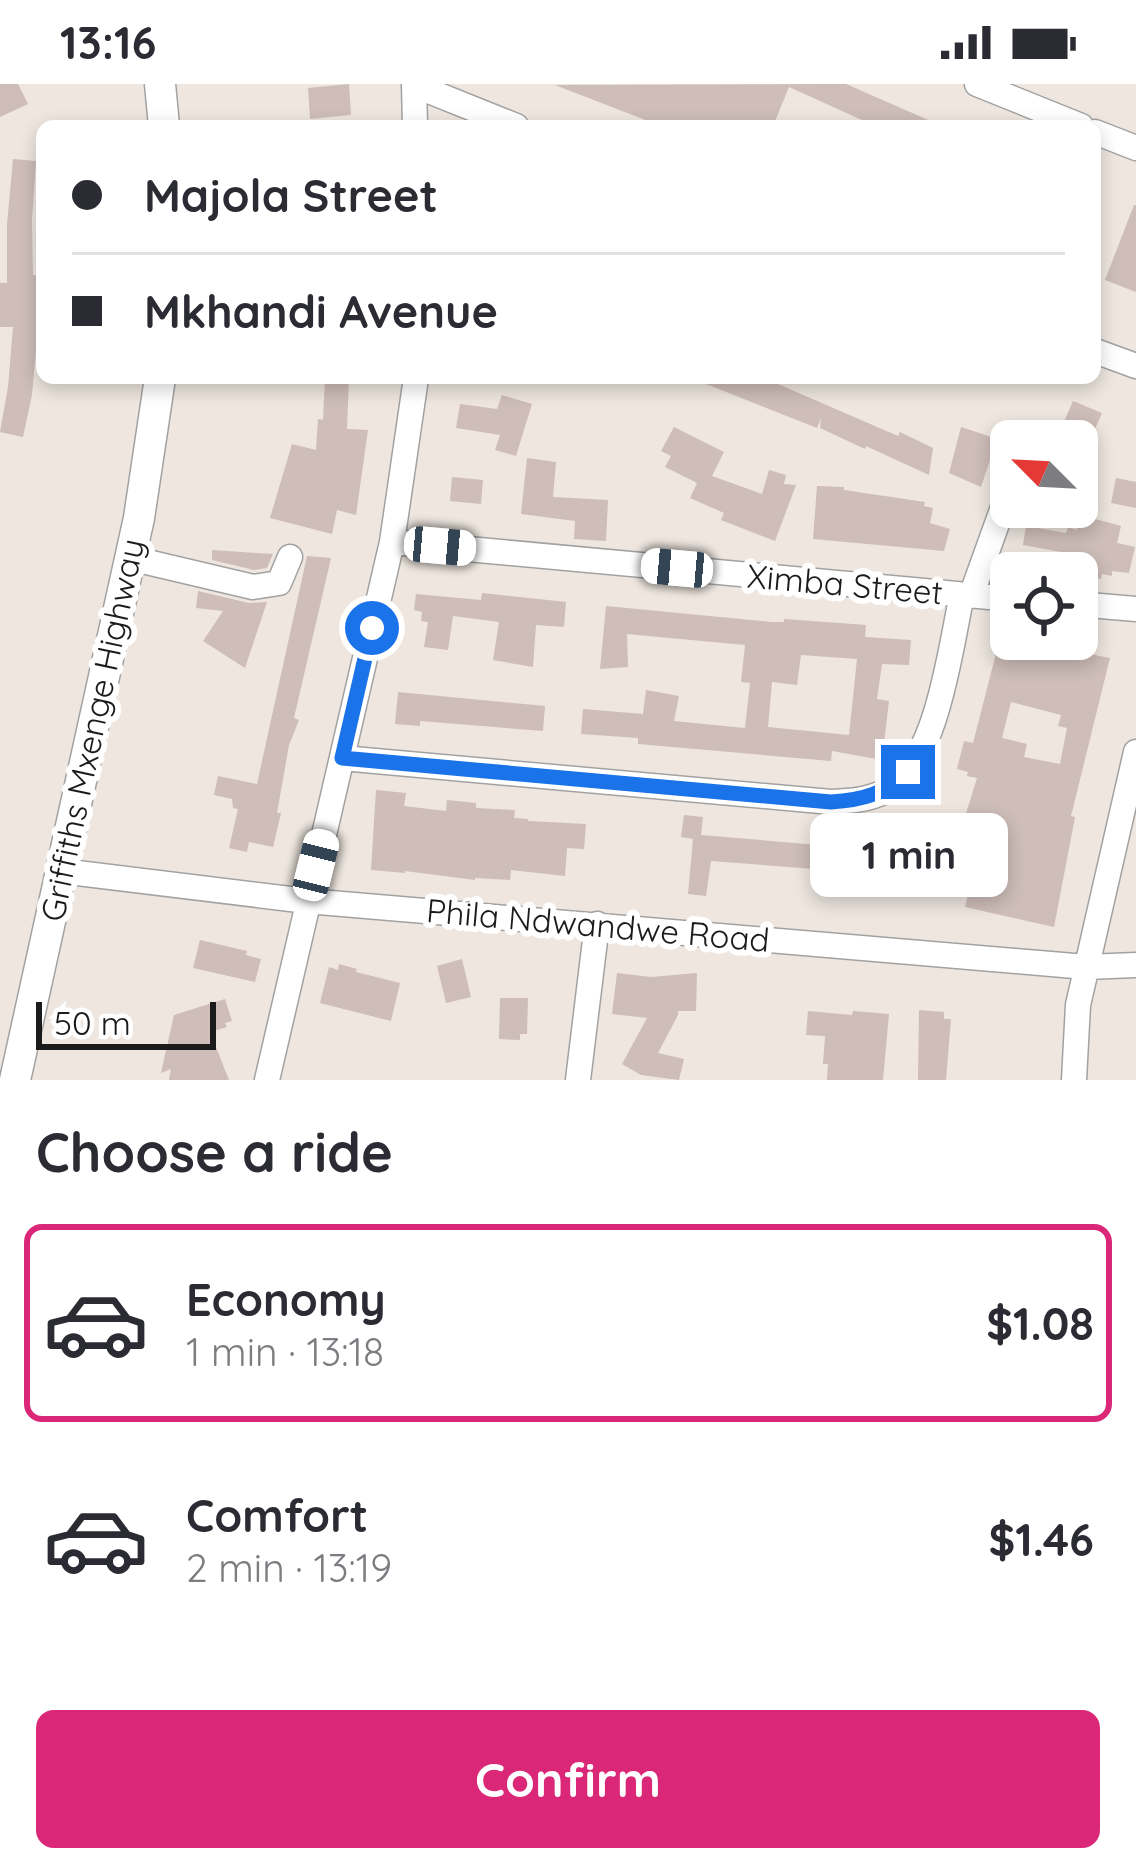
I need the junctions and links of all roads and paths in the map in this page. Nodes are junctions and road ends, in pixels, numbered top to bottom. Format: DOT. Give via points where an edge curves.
graph roads {
  1 [pos="160,84"];
  2 [pos="977,84"];
  3 [pos="414,85"];
  4 [pos="163,120"];
  5 [pos="416,120"];
  6 [pos="501,120"];
  7 [pos="1066,120"];
  8 [pos="1101,134"];
  9 [pos="1136,148"];
  10 [pos="1101,353"];
  11 [pos="1136,366"];
  12 [pos="159,384"];
  13 [pos="415,384"];
  14 [pos="994,528"];
  15 [pos="392,542"];
  16 [pos="290,557"];
  17 [pos="130,559"];
  18 [pos="967,595"];
  19 [pos="990,597"];
  20 [pos="1098,606"];
  21 [pos="1136,609"];
  22 [pos="1136,752"];
  23 [pos="342,758"];
  24 [pos="61,871"];
  25 [pos="307,901"];
  26 [pos="597,925"];
  27 [pos="1136,965"];
  28 [pos="1086,967"];
  29 [pos="14,1080"];
  30 [pos="267,1080"];
  31 [pos="578,1080"];
  32 [pos="1074,1080"];
  1 -- 4 [label="street"];
  2 -- 7 [label="street"];
  3 -- 5 [label="street"];
  3 -- 6 [label="street"];
  8 -- 9 [label="street"];
  10 -- 11 [label="street"];
  12 -- 17 [label="street, Griffiths Mxenge Highway"];
  13 -- 15 [label="street"];
  14 -- 18 [label="street"];
  15 -- 18 [label="street, Ximba Street"];
  15 -- 23 [label="street"];
  16 -- 17 [label="street" via="279,583 253,587"];
  17 -- 24 [label="street, Griffiths Mxenge Highway"];
  18 -- 19 [label="street, Ximba Street"];
  18 -- 23 [label="street" via="922,751 889,790 860,800"];
  20 -- 21 [label="street"];
  22 -- 28 [label="street"];
  23 -- 25 [label="street"];
  24 -- 25 [label="street, Phila Ndwandwe Road"];
  24 -- 29 [label="street, Griffiths Mxenge Highway"];
  25 -- 26 [label="street, Phila Ndwandwe Road"];
  25 -- 30 [label="street"];
  26 -- 28 [label="street, Phila Ndwandwe Road"];
  26 -- 31 [label="street"];
  27 -- 28 [label="street, Phila Ndwandwe Road"];
  28 -- 32 [label="street"];
}
